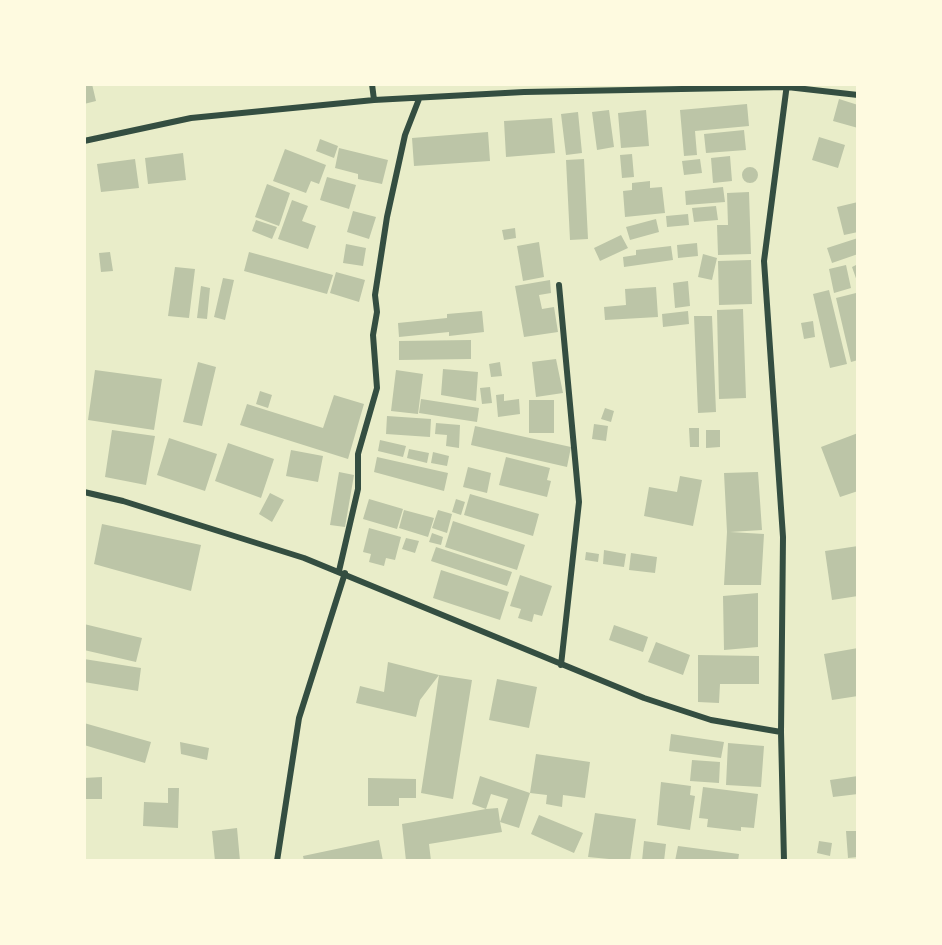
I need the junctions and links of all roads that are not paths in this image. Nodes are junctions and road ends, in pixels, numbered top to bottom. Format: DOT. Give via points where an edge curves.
graph roads {
  1 [pos="372,84"];
  2 [pos="787,85"];
  3 [pos="858,95"];
  4 [pos="419,99"];
  5 [pos="374,100"];
  6 [pos="84,141"];
  7 [pos="559,285"];
  8 [pos="84,492"];
  9 [pos="342,572"];
  10 [pos="561,665"];
  11 [pos="781,732"];
  12 [pos="277,861"];
  13 [pos="784,861"];
  1 -- 5 [label="street"];
  2 -- 3 [label="street"];
  2 -- 4 [label="street" via="524,92"];
  2 -- 11 [label="street" via="764,261 783,537"];
  4 -- 5 [label="street"];
  4 -- 9 [label="street" via="405,135 387,217 375,296 377,388 357,454 358,489"];
  5 -- 6 [label="street" via="191,118"];
  7 -- 10 [label="street" via="579,502"];
  8 -- 9 [label="street"];
  9 -- 10 [label="street"];
  9 -- 12 [label="street" via="299,718"];
  10 -- 11 [label="street" via="711,720"];
  11 -- 13 [label="street"];
}
